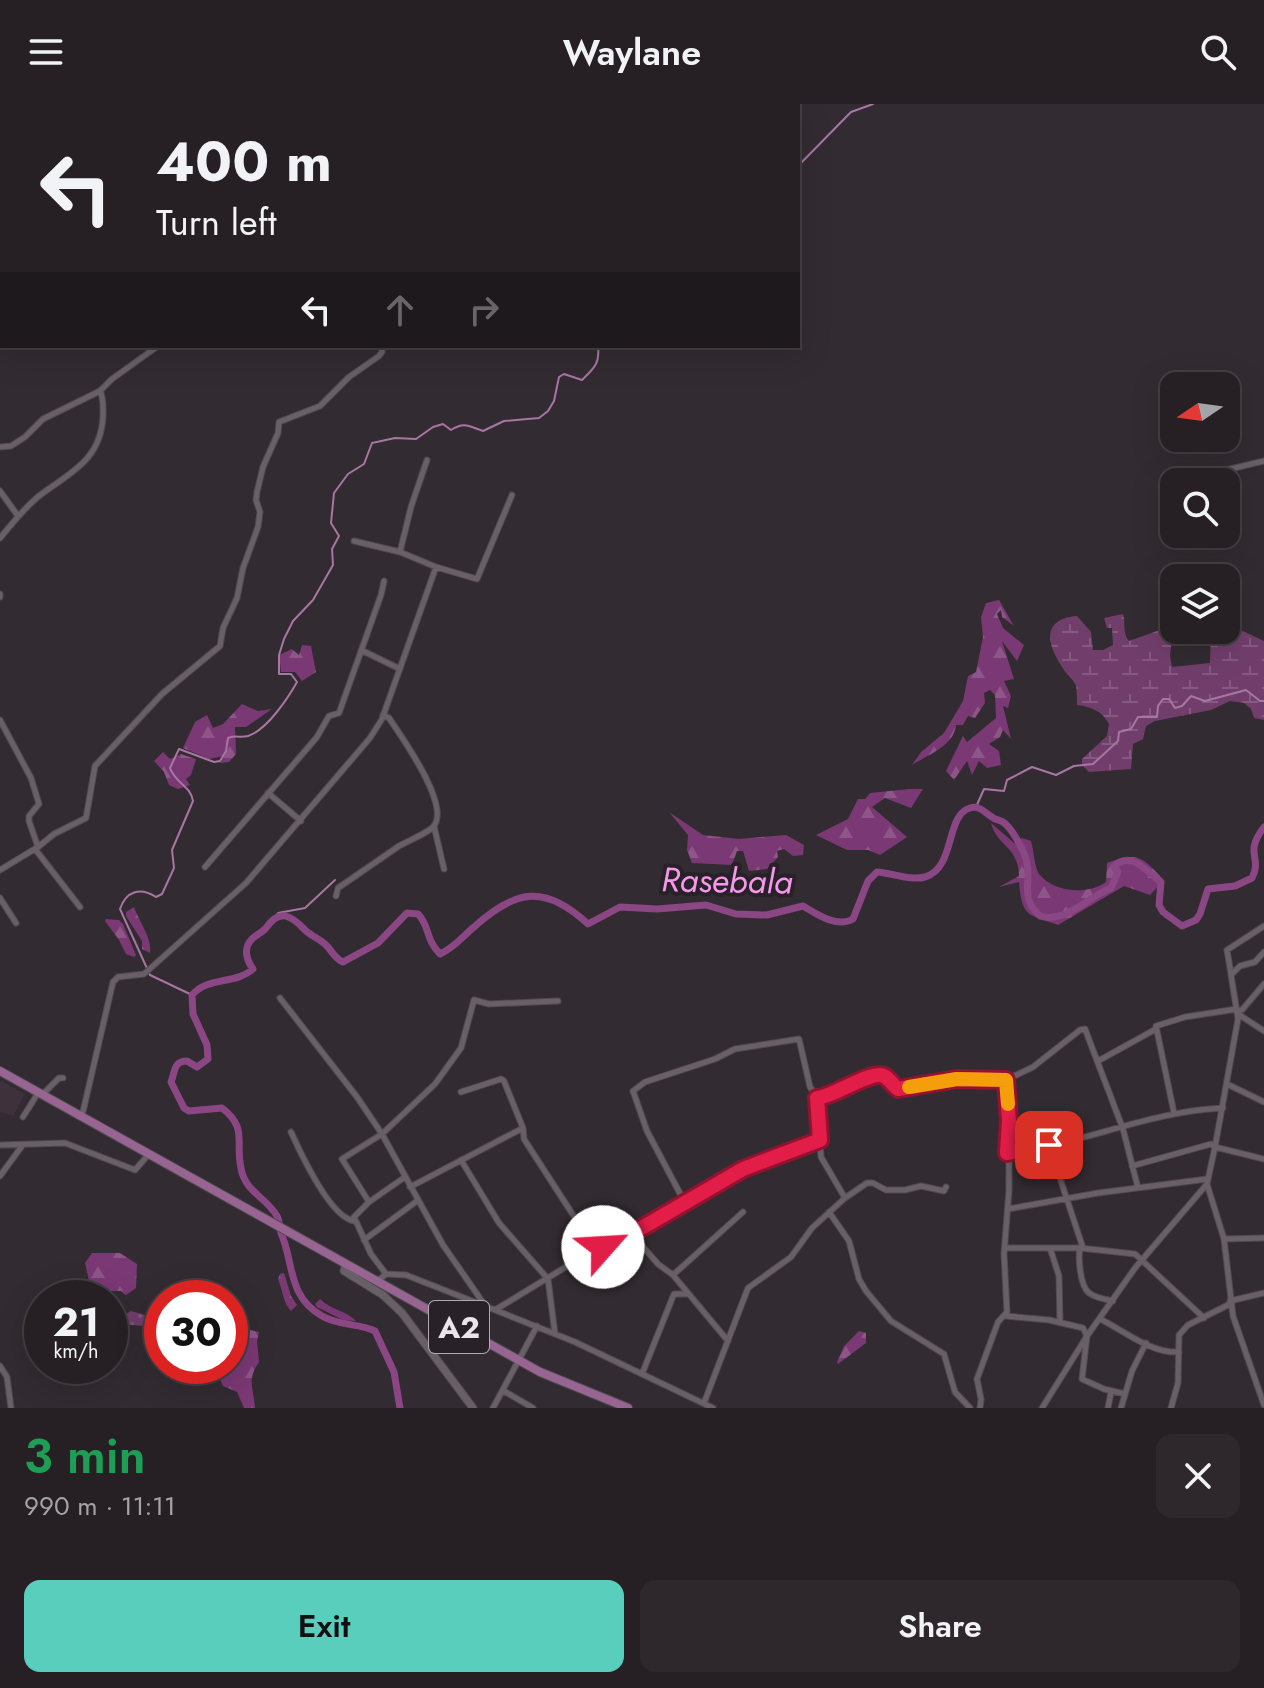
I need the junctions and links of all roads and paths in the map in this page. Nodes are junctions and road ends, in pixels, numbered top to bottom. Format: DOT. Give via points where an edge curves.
graph roads {
  1 [pos="155,348"];
  2 [pos="382,348"];
  3 [pos="100,391"];
  4 [pos="0,447"];
  5 [pos="427,460"];
  6 [pos="1264,461"];
  7 [pos="1235,468"];
  8 [pos="0,491"];
  9 [pos="512,495"];
  10 [pos="18,516"];
  11 [pos="0,538"];
  12 [pos="354,541"];
  13 [pos="400,552"];
  14 [pos="436,567"];
  15 [pos="384,581"];
  16 [pos="361,650"];
  17 [pos="400,669"];
  18 [pos="383,715"];
  19 [pos="0,720"];
  20 [pos="268,793"];
  21 [pos="301,821"];
  22 [pos="434,826"];
  23 [pos="37,848"];
  24 [pos="205,867"];
  25 [pos="444,869"];
  26 [pos="0,870"];
  27 [pos="336,896"];
  28 [pos="0,898"];
  29 [pos="80,907"];
  30 [pos="16,923"];
  31 [pos="1264,926"];
  32 [pos="1264,952"];
  33 [pos="1231,975"];
  34 [pos="1264,984"];
  35 [pos="280,998"];
  36 [pos="558,1001"];
  37 [pos="1237,1012"];
  38 [pos="1157,1028"];
  39 [pos="1264,1031"];
  40 [pos="1098,1061"];
  41 [pos="0,1071"];
  42 [pos="63,1078"];
  43 [pos="1006,1080"];
  44 [pos="1227,1084"];
  45 [pos="461,1092"];
  46 [pos="40,1094"];
  47 [pos="817,1098"];
  48 [pos="1264,1102"];
  49 [pos="1223,1108"];
  50 [pos="1174,1113"];
  51 [pos="82,1116"];
  52 [pos="23,1117"];
  53 [pos="523,1128"];
  54 [pos="1123,1129"];
  55 [pos="291,1132"];
  56 [pos="382,1134"];
  57 [pos="820,1140"];
  58 [pos="0,1145"];
  59 [pos="1049,1145"];
  60 [pos="22,1146"];
  61 [pos="1215,1147"];
  62 [pos="1007,1153"];
  63 [pos="149,1154"];
  64 [pos="1264,1159"];
  65 [pos="461,1160"];
  66 [pos="1132,1166"];
  67 [pos="0,1176"];
  68 [pos="405,1177"];
  69 [pos="1207,1182"];
  70 [pos="410,1187"];
  71 [pos="946,1187"];
  72 [pos="1138,1188"];
  73 [pos="845,1198"];
  74 [pos="1065,1199"];
  75 [pos="417,1201"];
  76 [pos="369,1202"];
  77 [pos="685,1203"];
  78 [pos="1008,1209"];
  79 [pos="743,1212"];
  80 [pos="829,1212"];
  81 [pos="354,1221"];
  82 [pos="632,1234"];
  83 [pos="1264,1238"];
  84 [pos="1224,1239"];
  85 [pos="364,1240"];
  86 [pos="1005,1248"];
  87 [pos="1050,1248"];
  88 [pos="1082,1248"];
  89 [pos="595,1249"];
  90 [pos="1142,1261"];
  91 [pos="346,1264"];
  92 [pos="386,1274"];
  93 [pos="673,1275"];
  94 [pos="548,1279"];
  95 [pos="378,1281"];
  96 [pos="1264,1293"];
  97 [pos="689,1294"];
  98 [pos="1113,1301"];
  99 [pos="1230,1303"];
  100 [pos="484,1305"];
  101 [pos="495,1310"];
  102 [pos="1006,1316"];
  103 [pos="1204,1318"];
  104 [pos="1100,1319"];
  105 [pos="1060,1322"];
  106 [pos="537,1326"];
  107 [pos="555,1334"];
  108 [pos="1087,1336"];
  109 [pos="729,1341"];
  110 [pos="1146,1343"];
  111 [pos="1179,1352"];
  112 [pos="519,1360"];
  113 [pos="0,1366"];
  114 [pos="642,1374"];
  115 [pos="504,1391"];
  116 [pos="1111,1392"];
  117 [pos="1125,1394"];
  118 [pos="704,1403"];
  119 [pos="1264,1405"];
  120 [pos="11,1408"];
  121 [pos="473,1408"];
  122 [pos="493,1408"];
  123 [pos="533,1408"];
  124 [pos="628,1408"];
  125 [pos="713,1408"];
  126 [pos="970,1408"];
  127 [pos="980,1408"];
  128 [pos="1042,1408"];
  129 [pos="1108,1408"];
  130 [pos="1121,1408"];
  131 [pos="1171,1408"];
  1 -- 3 [label="street"];
  2 -- 23 [label="street" via="320,406 279,422 257,492 258,527 220,646 168,688 95,766 86,818"];
  3 -- 4 [label="street" via="43,419 11,446"];
  3 -- 10 [label="street" via="103,421 87,461"];
  5 -- 13 [label="street"];
  6 -- 7 [label="street"];
  8 -- 10 [label="street"];
  9 -- 14 [label="street" via="477,579"];
  10 -- 11 [label="street"];
  12 -- 13 [label="street"];
  13 -- 14 [label="street"];
  14 -- 17 [label="street"];
  15 -- 16 [label="street"];
  16 -- 17 [label="street"];
  16 -- 20 [label="street" via="339,713 329,716"];
  17 -- 18 [label="street"];
  18 -- 21 [label="street"];
  18 -- 22 [label="street" via="430,783"];
  19 -- 23 [label="street" via="33,783 39,804 29,821"];
  20 -- 21 [label="street"];
  20 -- 24 [label="street"];
  21 -- 51 [label="street" via="246,883 157,963 144,974 113,982"];
  22 -- 25 [label="street"];
  22 -- 27 [label="street" via="338,888"];
  23 -- 26 [label="street"];
  23 -- 29 [label="street"];
  28 -- 30 [label="street"];
  31 -- 33 [label="street" via="1227,950"];
  32 -- 33 [label="street"];
  33 -- 37 [label="street"];
  34 -- 37 [label="street"];
  35 -- 56 [label="street"];
  36 -- 56 [label="street" via="474,1000 456,1057"];
  37 -- 38 [label="street" via="1185,1017"];
  37 -- 39 [label="street"];
  37 -- 44 [label="street"];
  38 -- 40 [label="street"];
  38 -- 50 [label="street"];
  40 -- 43 [label="street" via="1083,1029 1033,1067"];
  40 -- 54 [label="street"];
  41 -- 46 [label="main road, A2"];
  42 -- 46 [label="street"];
  43 -- 47 [label="street" via="957,1079 898,1089 879,1074"];
  43 -- 62 [label="street"];
  44 -- 48 [label="street"];
  44 -- 49 [label="street"];
  45 -- 53 [label="street" via="501,1079"];
  46 -- 51 [label="main road, A2"];
  46 -- 52 [label="street"];
  47 -- 57 [label="street"];
  47 -- 77 [label="street" via="799,1039 735,1049 637,1086 632,1095 642,1121"];
  49 -- 50 [label="street"];
  49 -- 61 [label="street"];
  50 -- 54 [label="street"];
  51 -- 63 [label="main road, A2"];
  53 -- 65 [label="street"];
  53 -- 89 [label="street" via="524,1139"];
  54 -- 59 [label="street"];
  54 -- 66 [label="street"];
  55 -- 81 [label="street" via="326,1195"];
  56 -- 68 [label="street"];
  56 -- 76 [label="street" via="342,1159"];
  57 -- 73 [label="street" via="823,1162"];
  57 -- 77 [label="street" via="743,1169"];
  58 -- 60 [label="street"];
  59 -- 62 [label="street"];
  59 -- 74 [label="street"];
  60 -- 63 [label="street" via="65,1143 135,1170"];
  60 -- 67 [label="street"];
  61 -- 64 [label="street"];
  61 -- 66 [label="street" via="1202,1145"];
  61 -- 69 [label="street"];
  62 -- 78 [label="street"];
  63 -- 91 [label="main road, A2"];
  65 -- 70 [label="street"];
  65 -- 94 [label="street" via="499,1223"];
  66 -- 72 [label="street"];
  68 -- 70 [label="street"];
  68 -- 76 [label="street"];
  69 -- 72 [label="street"];
  69 -- 84 [label="street"];
  69 -- 90 [label="street"];
  70 -- 75 [label="street"];
  71 -- 73 [label="street" via="886,1190 870,1183"];
  72 -- 74 [label="street"];
  73 -- 80 [label="street"];
  74 -- 78 [label="street"];
  74 -- 88 [label="street"];
  75 -- 85 [label="street"];
  75 -- 100 [label="street"];
  76 -- 81 [label="street"];
  77 -- 82 [label="street"];
  78 -- 86 [label="street"];
  79 -- 93 [label="street"];
  80 -- 109 [label="street" via="796,1252 752,1283"];
  80 -- 126 [label="street" via="849,1241 866,1291 891,1321 944,1354 955,1392"];
  81 -- 85 [label="street"];
  82 -- 89 [label="street"];
  82 -- 93 [label="street"];
  83 -- 84 [label="street"];
  84 -- 99 [label="street"];
  85 -- 92 [label="street"];
  86 -- 87 [label="street"];
  86 -- 102 [label="street"];
  87 -- 88 [label="street"];
  87 -- 105 [label="street" via="1059,1276"];
  88 -- 90 [label="street" via="1135,1254"];
  88 -- 98 [label="street" via="1078,1254 1085,1288"];
  89 -- 94 [label="street"];
  90 -- 98 [label="street"];
  90 -- 103 [label="street"];
  91 -- 95 [label="main road, A2"];
  91 -- 121 [label="street" via="344,1271 402,1313"];
  92 -- 95 [label="street"];
  92 -- 100 [label="street" via="406,1275"];
  93 -- 97 [label="street"];
  94 -- 101 [label="street"];
  94 -- 107 [label="street"];
  95 -- 112 [label="main road, A2"];
  96 -- 99 [label="street"];
  97 -- 109 [label="street"];
  97 -- 114 [label="street" via="674,1294"];
  98 -- 104 [label="street"];
  99 -- 103 [label="street"];
  99 -- 119 [label="street"];
  100 -- 101 [label="street"];
  101 -- 106 [label="street"];
  102 -- 105 [label="street"];
  102 -- 127 [label="street" via="998,1322 977,1379"];
  103 -- 111 [label="street" via="1179,1335"];
  104 -- 108 [label="street"];
  104 -- 110 [label="street"];
  105 -- 108 [label="street" via="1083,1328"];
  106 -- 107 [label="street"];
  106 -- 112 [label="street"];
  107 -- 114 [label="street"];
  108 -- 116 [label="street" via="1082,1379"];
  108 -- 128 [label="street"];
  109 -- 118 [label="street"];
  110 -- 111 [label="street"];
  110 -- 117 [label="street"];
  111 -- 131 [label="street"];
  112 -- 115 [label="street"];
  112 -- 124 [label="main road, A2"];
  113 -- 120 [label="street"];
  114 -- 118 [label="street"];
  115 -- 122 [label="street"];
  115 -- 123 [label="street"];
  116 -- 117 [label="street"];
  116 -- 129 [label="street"];
  117 -- 130 [label="street"];
  118 -- 125 [label="street"];
}
